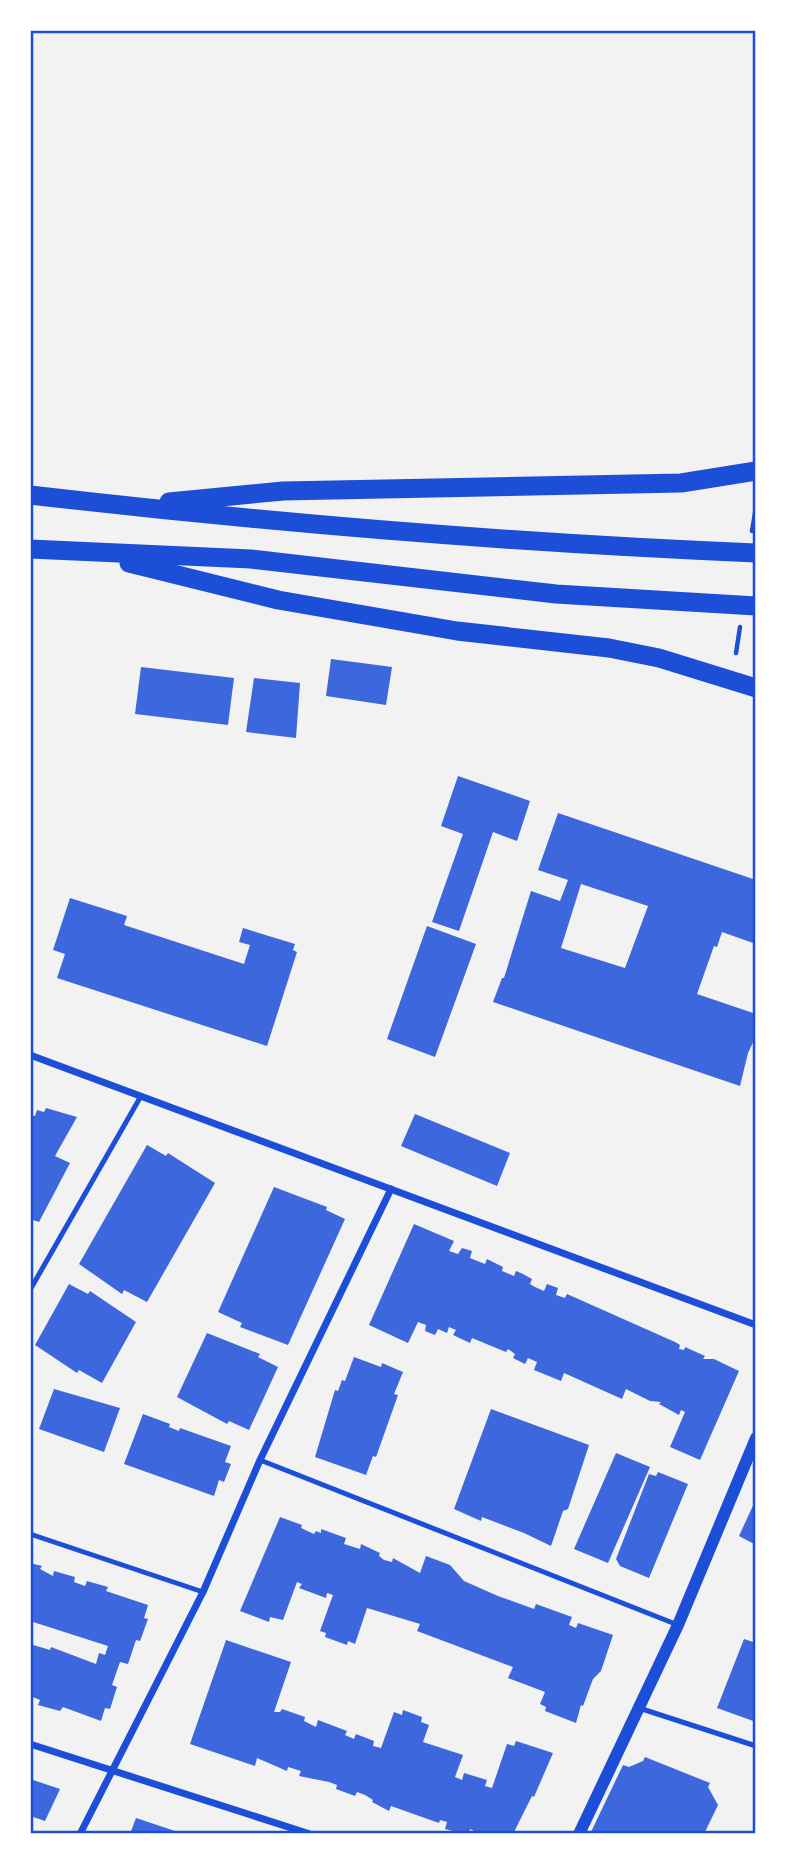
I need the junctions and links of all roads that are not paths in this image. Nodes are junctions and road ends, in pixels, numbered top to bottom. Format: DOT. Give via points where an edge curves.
graph roads {
  1 [pos="756,471"];
  2 [pos="30,495"];
  3 [pos="129,506"];
  4 [pos="30,549"];
  5 [pos="87,553"];
  6 [pos="756,553"];
  7 [pos="756,606"];
  8 [pos="756,688"];
  9 [pos="30,1055"];
  10 [pos="141,1096"];
  11 [pos="391,1189"];
  12 [pos="30,1290"];
  13 [pos="756,1325"];
  14 [pos="756,1438"];
  15 [pos="260,1460"];
  16 [pos="30,1534"];
  17 [pos="202,1592"];
  18 [pos="678,1625"];
  19 [pos="639,1707"];
  20 [pos="30,1744"];
  21 [pos="756,1745"];
  22 [pos="114,1772"];
  23 [pos="80,1834"];
  24 [pos="310,1834"];
  25 [pos="579,1834"];
  1 -- 3 [label="highway" via="681,483 283,491"];
  2 -- 3 [label="highway"];
  3 -- 6 [label="highway" via="296,525"];
  4 -- 5 [label="highway"];
  5 -- 7 [label="highway" via="251,559 556,594"];
  5 -- 8 [label="highway" via="278,600 457,631 659,658"];
  9 -- 10 [label="street"];
  10 -- 11 [label="street"];
  10 -- 12 [label="lane"];
  11 -- 13 [label="street"];
  11 -- 15 [label="street"];
  14 -- 18 [label="street"];
  15 -- 17 [label="street"];
  15 -- 18 [label="lane"];
  16 -- 17 [label="lane"];
  17 -- 22 [label="street"];
  18 -- 19 [label="street"];
  19 -- 21 [label="lane"];
  19 -- 25 [label="street"];
  20 -- 22 [label="street"];
  22 -- 23 [label="street"];
  22 -- 24 [label="street"];
}
